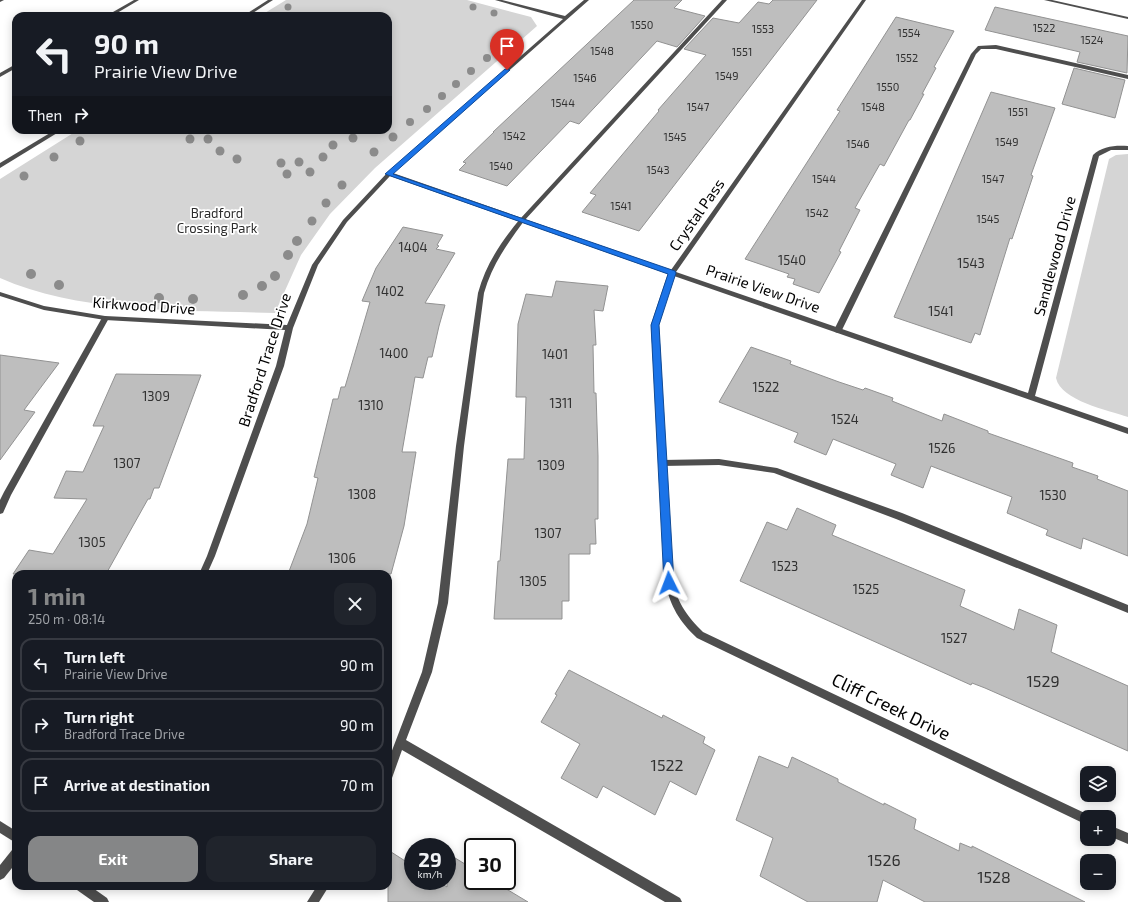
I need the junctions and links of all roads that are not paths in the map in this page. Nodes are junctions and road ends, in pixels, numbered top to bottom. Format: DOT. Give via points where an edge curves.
graph roads {
  1 [pos="137,0"];
  2 [pos="271,0"];
  3 [pos="497,0"];
  4 [pos="587,0"];
  5 [pos="724,0"];
  6 [pos="864,0"];
  7 [pos="1046,0"];
  8 [pos="115,12"];
  9 [pos="252,12"];
  10 [pos="566,18"];
  11 [pos="1128,18"];
  12 [pos="12,68"];
  13 [pos="0,75"];
  14 [pos="1128,77"];
  15 [pos="52,134"];
  16 [pos="1128,148"];
  17 [pos="0,166"];
  18 [pos="389,174"];
  19 [pos="522,220"];
  20 [pos="672,273"];
  21 [pos="0,294"];
  22 [pos="105,318"];
  23 [pos="289,328"];
  24 [pos="838,330"];
  25 [pos="1031,397"];
  26 [pos="1128,431"];
  27 [pos="662,463"];
  28 [pos="3,494"];
  29 [pos="0,510"];
  30 [pos="205,570"];
  31 [pos="1128,609"];
  32 [pos="684,620"];
  33 [pos="401,743"];
  34 [pos="392,764"];
  35 [pos="1080,817"];
  36 [pos="0,826"];
  37 [pos="1116,833"];
  38 [pos="12,835"];
  39 [pos="1128,839"];
  40 [pos="12,859"];
  41 [pos="0,874"];
  42 [pos="86,890"];
  43 [pos="320,890"];
  44 [pos="103,902"];
  45 [pos="313,902"];
  46 [pos="676,902"];
  1 -- 8 [label="street"];
  2 -- 9 [label="street"];
  3 -- 10 [label="street"];
  4 -- 10 [label="street, Bradford Trace Drive"];
  5 -- 19 [label="street"];
  6 -- 20 [label="street, Crystal Pass"];
  7 -- 11 [label="street"];
  10 -- 18 [label="street, Bradford Trace Drive"];
  12 -- 13 [label="street"];
  14 -- 24 [label="street" via="996,47 980,47 974,54"];
  15 -- 17 [label="street"];
  16 -- 25 [label="street, Sandlewood Drive" via="1108,148 1096,155"];
  18 -- 19 [label="street, Prairie View Drive"];
  18 -- 23 [label="street, Bradford Trace Drive" via="345,221 315,265"];
  19 -- 20 [label="street, Prairie View Drive"];
  19 -- 33 [label="street" via="500,247 486,273 481,292 460,446 443,603 427,672"];
  20 -- 24 [label="street, Prairie View Drive"];
  20 -- 27 [label="street, Crystal Pass" via="655,325"];
  21 -- 22 [label="street, Kirkwood Drive" via="44,308"];
  22 -- 23 [label="street, Kirkwood Drive"];
  22 -- 28 [label="street"];
  23 -- 30 [label="street, Bradford Trace Drive" via="280,366 262,419"];
  24 -- 25 [label="street, Prairie View Drive"];
  25 -- 26 [label="street, Prairie View Drive"];
  27 -- 31 [label="street" via="720,462 774,470 899,516"];
  27 -- 32 [label="street, Crystal Pass" via="669,583 673,602"];
  28 -- 29 [label="street"];
  32 -- 35 [label="street, Cliff Creek Drive" via="700,635"];
  33 -- 34 [label="street"];
  33 -- 46 [label="street"];
  36 -- 38 [label="street"];
  37 -- 39 [label="street"];
  40 -- 41 [label="street"];
  42 -- 44 [label="street"];
  43 -- 45 [label="street"];
}
